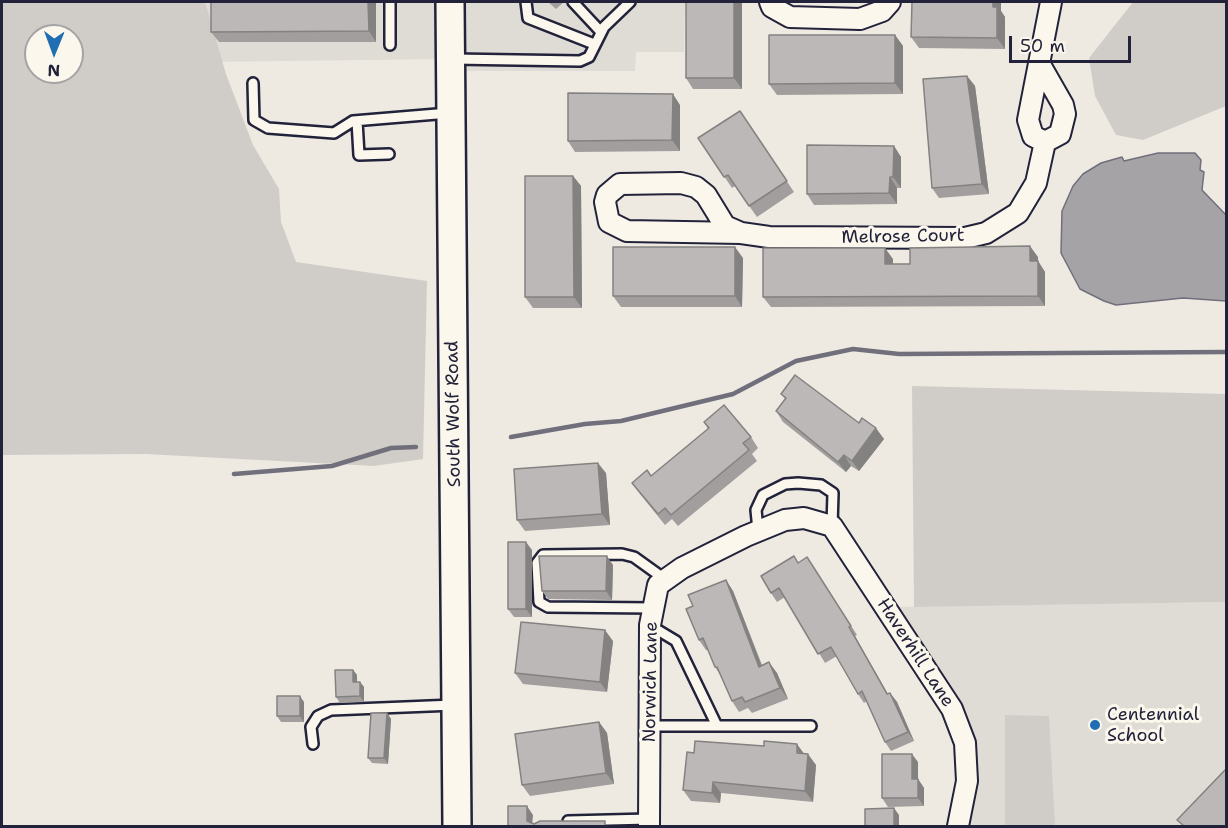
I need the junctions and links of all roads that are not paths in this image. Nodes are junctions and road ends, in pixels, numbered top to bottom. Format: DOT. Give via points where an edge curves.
graph roads {
  1 [pos="390,2"];
  2 [pos="450,2"];
  3 [pos="526,2"];
  4 [pos="573,2"];
  5 [pos="630,2"];
  6 [pos="770,2"];
  7 [pos="890,2"];
  8 [pos="1051,2"];
  9 [pos="601,32"];
  10 [pos="594,44"];
  11 [pos="390,45"];
  12 [pos="451,59"];
  13 [pos="1039,63"];
  14 [pos="252,83"];
  15 [pos="451,113"];
  16 [pos="357,121"];
  17 [pos="1045,142"];
  18 [pos="389,154"];
  19 [pos="741,233"];
  20 [pos="832,526"];
  21 [pos="758,530"];
  22 [pos="666,580"];
  23 [pos="652,616"];
  24 [pos="456,705"];
  25 [pos="650,726"];
  26 [pos="717,726"];
  27 [pos="811,726"];
  28 [pos="313,744"];
  29 [pos="562,821"];
  30 [pos="649,823"];
  31 [pos="457,826"];
  32 [pos="958,826"];
  1 -- 11 [label="lane"];
  2 -- 12 [label="main road, South Wolf Road"];
  3 -- 10 [label="lane" via="528,18"];
  4 -- 9 [label="lane"];
  5 -- 9 [label="lane"];
  6 -- 7 [label="street" via="790,17 860,19 882,11"];
  8 -- 13 [label="street"];
  9 -- 10 [label="lane"];
  10 -- 12 [label="lane" via="589,57 580,61"];
  12 -- 15 [label="main road, South Wolf Road"];
  13 -- 17 [label="street" via="1028,120 1033,136"];
  13 -- 17 [label="street" via="1065,114 1060,134"];
  14 -- 16 [label="lane" via="255,120 268,128 334,133"];
  15 -- 16 [label="lane"];
  15 -- 24 [label="main road, South Wolf Road"];
  16 -- 18 [label="lane" via="359,155"];
  17 -- 19 [label="street, Melrose Court" via="1036,183 1027,200 1018,213 986,234 932,238 769,237"];
  19 -- 19 [label="street, Melrose Court" via="725,226 706,195 681,183 620,184 605,202 609,222 627,231"];
  20 -- 21 [label="street" via="804,518"];
  20 -- 21 [label="lane" via="832,493 821,485 798,483 785,484 763,495 756,510"];
  20 -- 32 [label="street, Haverhill Lane" via="952,709 965,743 967,781"];
  21 -- 22 [label="street"];
  22 -- 23 [label="street, Norwich Lane" via="658,585"];
  22 -- 23 [label="lane" via="634,557 622,554 543,555 537,563 538,602 548,607"];
  23 -- 25 [label="street, Norwich Lane"];
  23 -- 26 [label="lane" via="676,641"];
  24 -- 28 [label="lane" via="331,710 318,716 311,727"];
  24 -- 31 [label="main road, South Wolf Road"];
  25 -- 26 [label="lane"];
  25 -- 30 [label="street, Norwich Lane"];
  26 -- 27 [label="lane"];
  29 -- 30 [label="lane"];
}
